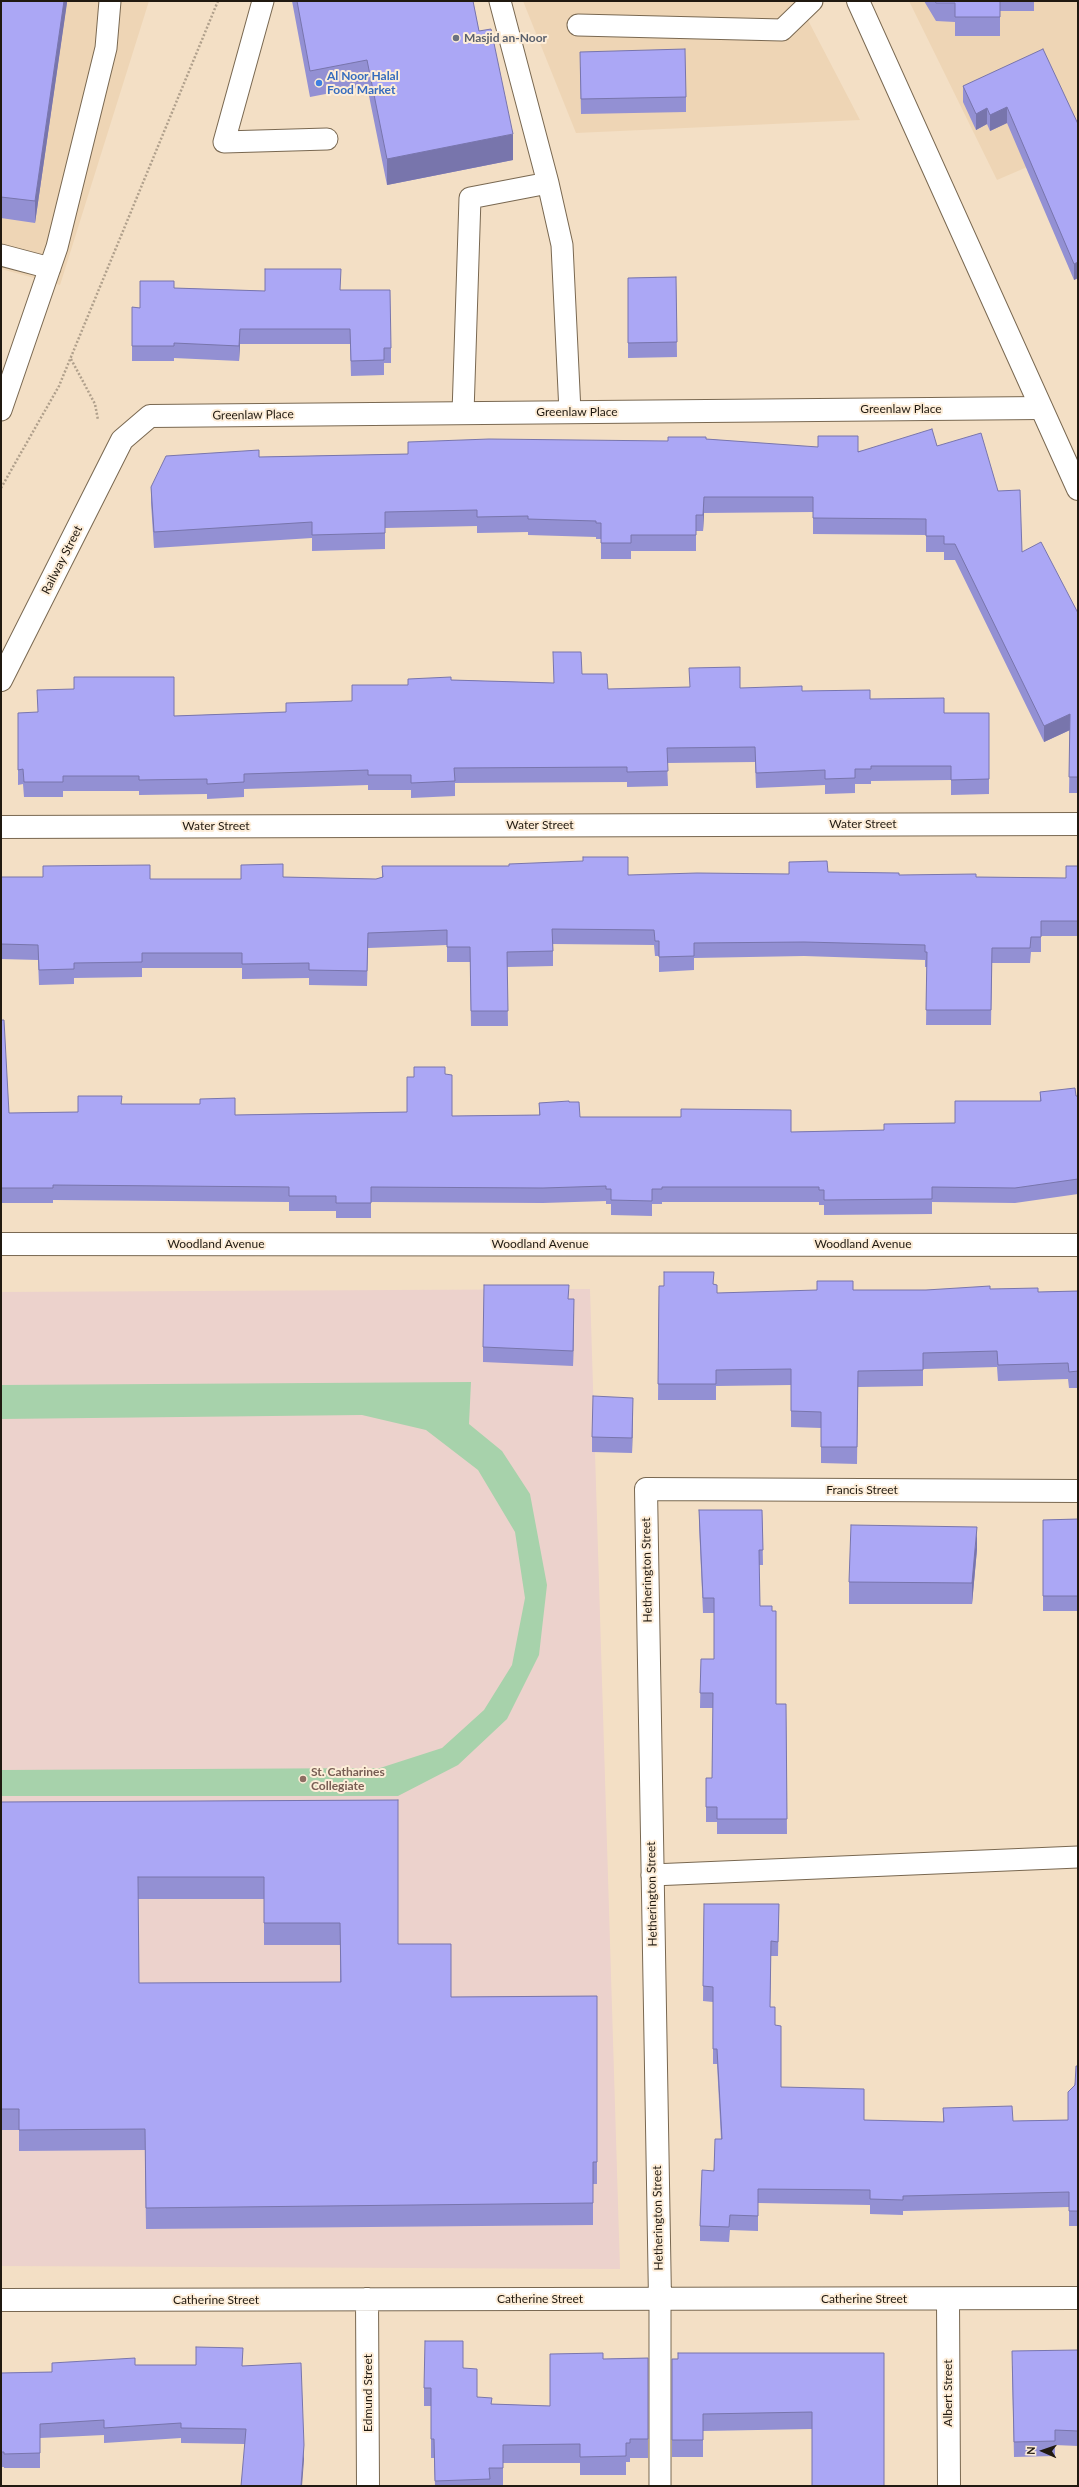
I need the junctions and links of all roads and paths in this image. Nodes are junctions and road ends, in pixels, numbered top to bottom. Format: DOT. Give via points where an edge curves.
graph roads {
  1 [pos="110,1"];
  2 [pos="218,1"];
  3 [pos="264,1"];
  4 [pos="500,1"];
  5 [pos="812,1"];
  6 [pos="858,1"];
  7 [pos="578,25"];
  8 [pos="327,140"];
  9 [pos="548,183"];
  10 [pos="1,255"];
  11 [pos="50,268"];
  12 [pos="71,358"];
  13 [pos="1041,408"];
  14 [pos="1,410"];
  15 [pos="570,412"];
  16 [pos="463,413"];
  17 [pos="122,440"];
  18 [pos="108,468"];
  19 [pos="1,488"];
  20 [pos="1078,489"];
  21 [pos="1,680"];
  22 [pos="1078,824"];
  23 [pos="1,827"];
  24 [pos="1,1244"];
  25 [pos="1078,1245"];
  26 [pos="646,1489"];
  27 [pos="1078,1491"];
  28 [pos="1078,1857"];
  29 [pos="652,1875"];
  30 [pos="1078,2298"];
  31 [pos="367,2299"];
  32 [pos="660,2299"];
  33 [pos="1,2300"];
  34 [pos="948,2300"];
  35 [pos="368,2486"];
  36 [pos="660,2486"];
  37 [pos="949,2486"];
  1 -- 11 [label="lane" via="106,48"];
  2 -- 12 [label="path"];
  3 -- 8 [label="lane" via="224,142"];
  4 -- 9 [label="lane"];
  5 -- 7 [label="lane" via="782,30"];
  6 -- 13 [label="street"];
  9 -- 15 [label="lane" via="562,246"];
  9 -- 16 [label="lane" via="470,198"];
  10 -- 11 [label="lane"];
  11 -- 14 [label="lane"];
  12 -- 18 [label="path" via="95,404"];
  12 -- 19 [label="path" via="60,386"];
  13 -- 15 [label="street, Greenlaw Place"];
  13 -- 20 [label="street"];
  15 -- 16 [label="street, Greenlaw Place"];
  16 -- 17 [label="street, Greenlaw Place" via="150,416"];
  17 -- 18 [label="street, Railway Street"];
  18 -- 21 [label="street, Railway Street"];
  22 -- 23 [label="street, Water Street"];
  24 -- 25 [label="street, Woodland Avenue"];
  26 -- 27 [label="street, Francis Street"];
  26 -- 29 [label="street, Hetherington Street"];
  28 -- 29 [label="lane"];
  29 -- 32 [label="street, Hetherington Street"];
  30 -- 34 [label="street, Catherine Street"];
  31 -- 32 [label="street, Catherine Street"];
  31 -- 33 [label="street, Catherine Street"];
  31 -- 35 [label="street, Edmund Street"];
  32 -- 34 [label="street, Catherine Street"];
  32 -- 36 [label="lane"];
  34 -- 37 [label="street, Albert Street"];
}
